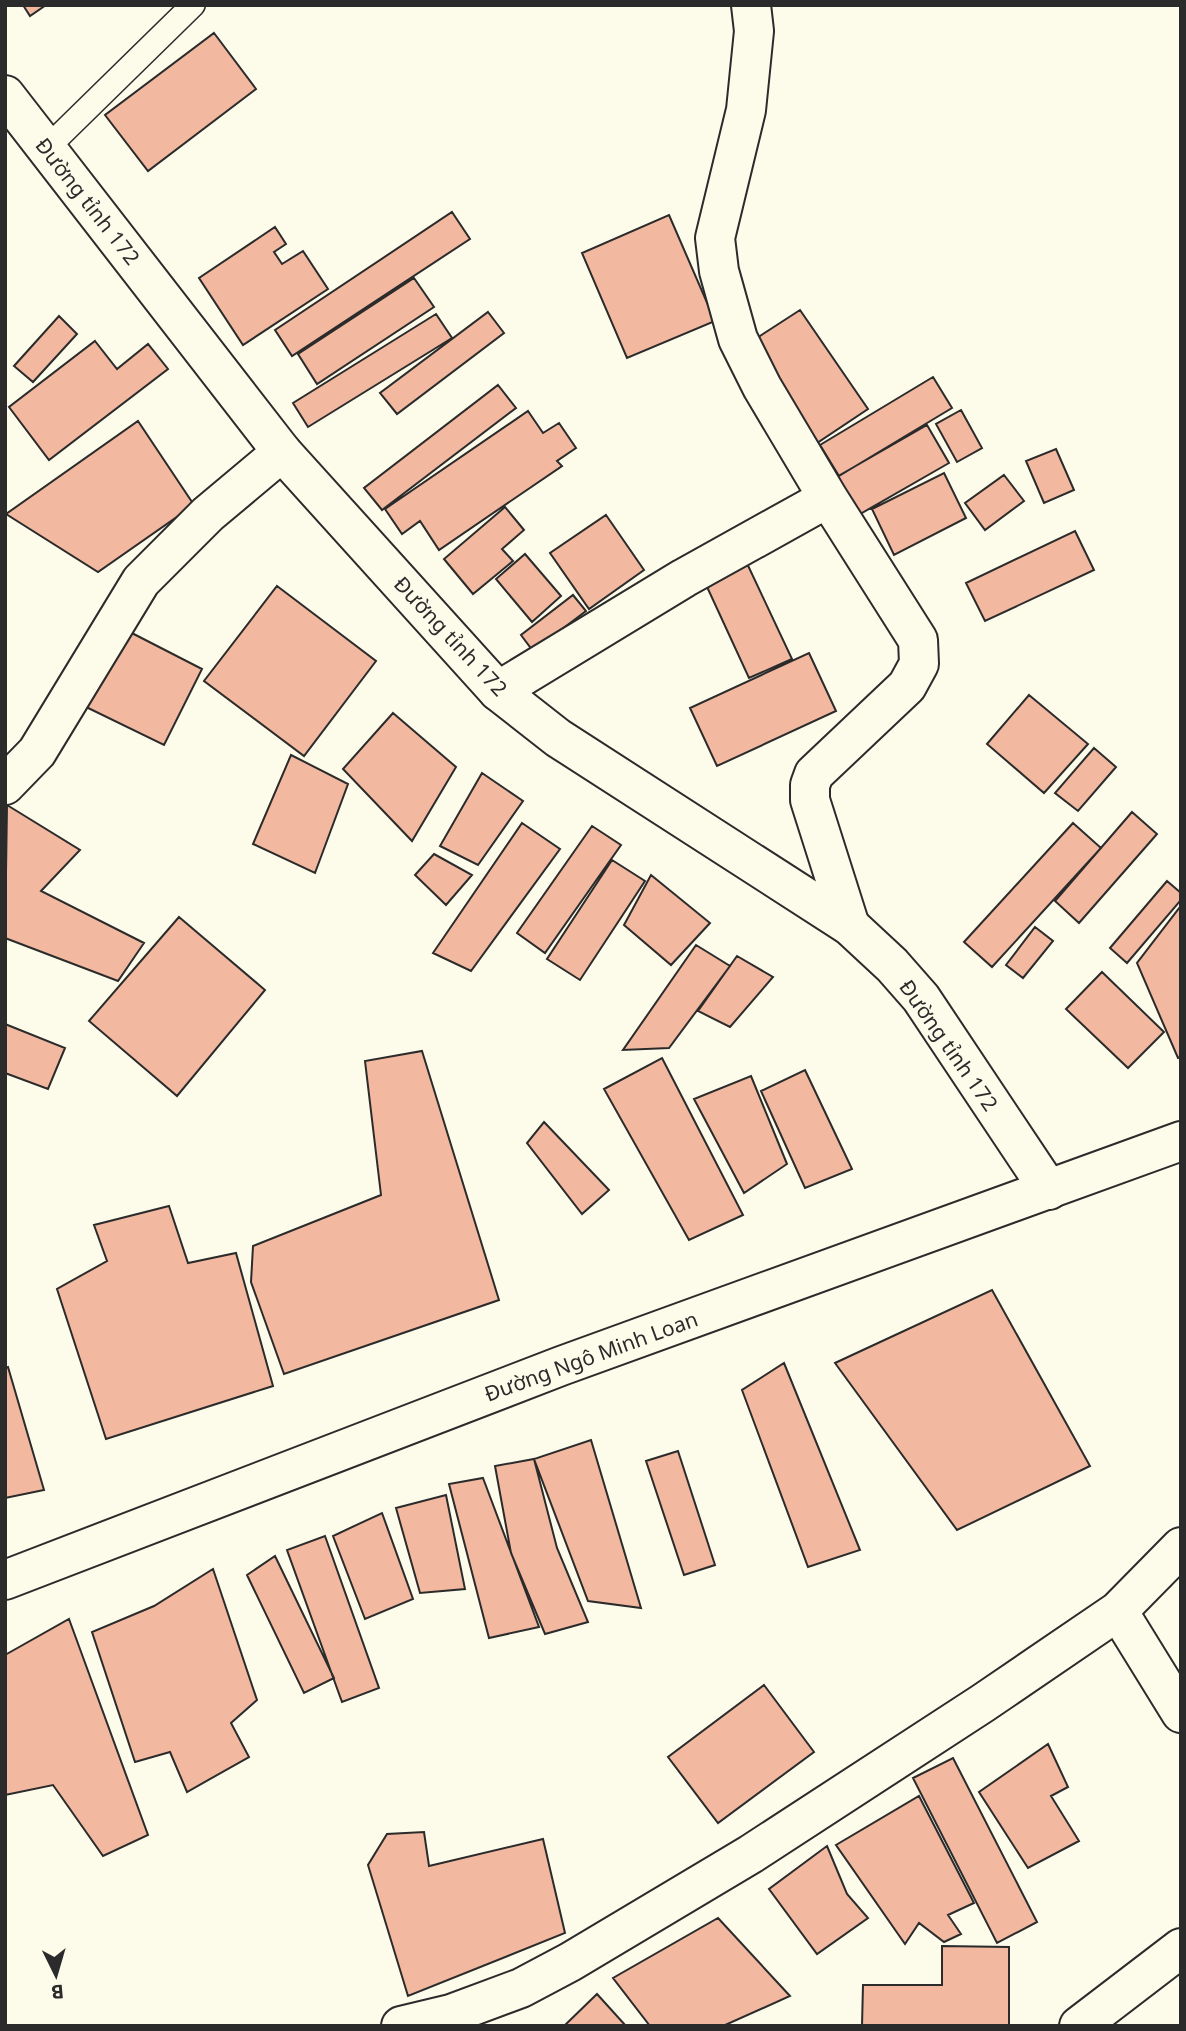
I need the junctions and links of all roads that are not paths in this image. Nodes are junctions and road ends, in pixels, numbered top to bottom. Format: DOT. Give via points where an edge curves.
graph roads {
  1 [pos="193,5"];
  2 [pos="751,5"];
  3 [pos="5,95"];
  4 [pos="47,148"];
  5 [pos="282,453"];
  6 [pos="828,498"];
  7 [pos="498,691"];
  8 [pos="5,785"];
  9 [pos="850,926"];
  10 [pos="1181,1141"];
  11 [pos="1049,1190"];
  12 [pos="1181,1547"];
  13 [pos="5,1580"];
  14 [pos="1118,1612"];
  15 [pos="1181,1713"];
  16 [pos="1181,1948"];
  17 [pos="1116,2012"];
  18 [pos="401,2026"];
  19 [pos="1079,2026"];
  1 -- 4 [label="lane"];
  2 -- 6 [label="main road" via="754,31 746,110 715,238 719,271 738,339"];
  3 -- 4 [label="main road, Đường tỉnh 172"];
  4 -- 5 [label="main road, Đường tỉnh 172"];
  5 -- 7 [label="main road, Đường tỉnh 172"];
  5 -- 8 [label="main road" via="208,514 141,581 37,752"];
  6 -- 7 [label="main road" via="684,578"];
  6 -- 9 [label="main road" via="918,640 919,664 907,686 814,774 810,785 810,800"];
  7 -- 9 [label="main road, Đường tỉnh 172" via="558,738"];
  9 -- 11 [label="main road, Đường tỉnh 172" via="921,998"];
  10 -- 11 [label="main road, Đường Ngô Minh Loan"];
  11 -- 13 [label="main road, Đường Ngô Minh Loan" via="561,1366"];
  12 -- 14 [label="main road"];
  14 -- 15 [label="main road"];
  14 -- 18 [label="main road" via="751,1854 570,1962 521,1988 451,2014"];
  16 -- 17 [label="main road"];
  17 -- 19 [label="main road"];
}
